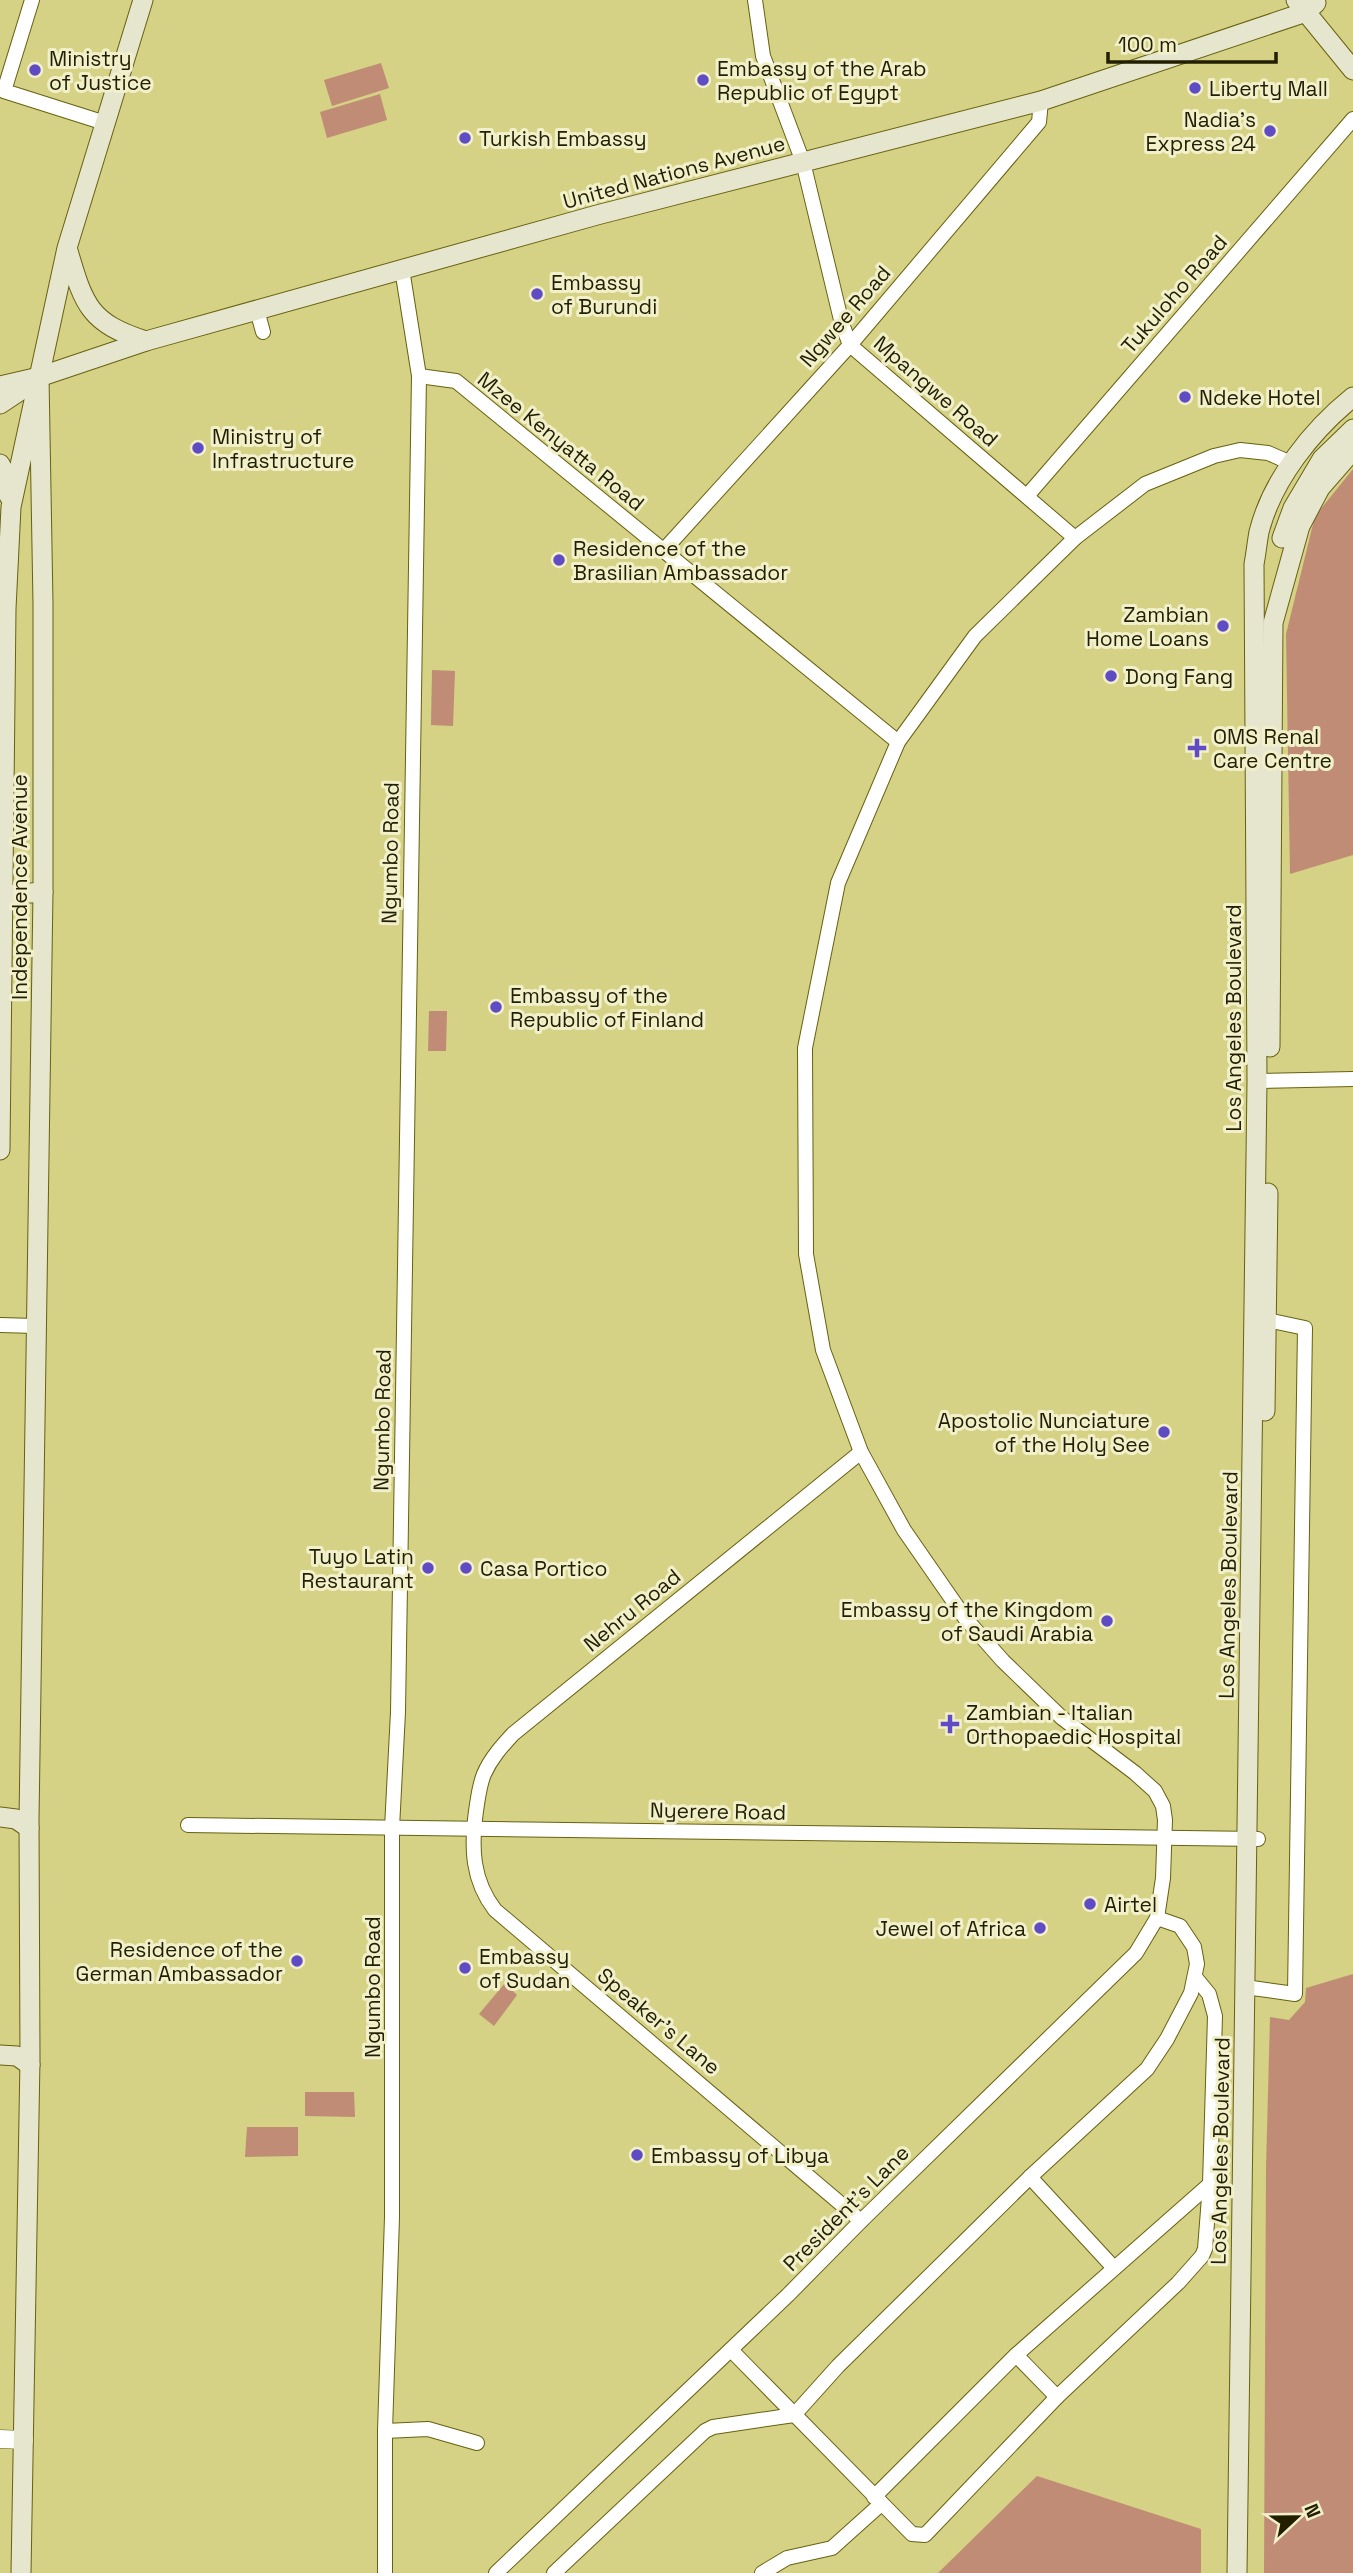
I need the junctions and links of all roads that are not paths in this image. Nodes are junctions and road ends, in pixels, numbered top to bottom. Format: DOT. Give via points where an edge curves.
graph roads {
  1 [pos="32,0"];
  2 [pos="755,0"];
  3 [pos="137,1"];
  4 [pos="1308,4"];
  5 [pos="1353,49"];
  6 [pos="1353,70"];
  7 [pos="2,90"];
  8 [pos="1041,101"];
  9 [pos="1353,119"];
  10 [pos="105,123"];
  11 [pos="803,162"];
  12 [pos="67,248"];
  13 [pos="402,269"];
  14 [pos="257,310"];
  15 [pos="263,332"];
  16 [pos="146,341"];
  17 [pos="850,345"];
  18 [pos="419,376"];
  19 [pos="39,377"];
  20 [pos="0,386"];
  21 [pos="1353,397"];
  22 [pos="0,404"];
  23 [pos="1353,414"];
  24 [pos="1353,429"];
  25 [pos="1353,450"];
  26 [pos="1291,463"];
  27 [pos="0,464"];
  28 [pos="1027,496"];
  29 [pos="11,507"];
  30 [pos="1075,538"];
  31 [pos="664,550"];
  32 [pos="1255,597"];
  33 [pos="1277,605"];
  34 [pos="898,742"];
  35 [pos="43,892"];
  36 [pos="5,895"];
  37 [pos="1353,1079"];
  38 [pos="1263,1080"];
  39 [pos="0,1150"];
  40 [pos="1267,1320"];
  41 [pos="0,1325"];
  42 [pos="36,1326"];
  43 [pos="860,1452"];
  44 [pos="0,1816"];
  45 [pos="29,1818"];
  46 [pos="188,1825"];
  47 [pos="392,1828"];
  48 [pos="474,1829"];
  49 [pos="1165,1838"];
  50 [pos="1253,1839"];
  51 [pos="1157,1918"];
  52 [pos="1195,1977"];
  53 [pos="1250,1988"];
  54 [pos="30,2046"];
  55 [pos="0,2054"];
  56 [pos="30,2066"];
  57 [pos="1030,2177"];
  58 [pos="1210,2184"];
  59 [pos="861,2221"];
  60 [pos="1114,2268"];
  61 [pos="731,2350"];
  62 [pos="1016,2355"];
  63 [pos="1057,2397"];
  64 [pos="794,2415"];
  65 [pos="385,2431"];
  66 [pos="0,2439"];
  67 [pos="24,2440"];
  68 [pos="477,2443"];
  69 [pos="878,2501"];
  70 [pos="22,2573"];
  71 [pos="384,2573"];
  72 [pos="496,2573"];
  73 [pos="554,2573"];
  74 [pos="762,2573"];
  75 [pos="1237,2573"];
  76 [pos="1248,2573"];
  1 -- 7 [label="street"];
  2 -- 11 [label="street, Mpangwe Road" via="763,55"];
  3 -- 10 [label="main road, Independence Avenue"];
  4 -- 5 [label="main road"];
  4 -- 6 [label="main road"];
  4 -- 8 [label="main road, United Nations Avenue"];
  7 -- 10 [label="street"];
  8 -- 11 [label="main road, United Nations Avenue"];
  8 -- 17 [label="street, Ngwee Road" via="1040,122"];
  9 -- 28 [label="street, Tukuloho Road"];
  10 -- 12 [label="main road, Independence Avenue"];
  11 -- 13 [label="main road, United Nations Avenue"];
  11 -- 17 [label="street, Mpangwe Road"];
  12 -- 16 [label="main road" via="78,285 96,317 110,328"];
  12 -- 19 [label="main road, Independence Avenue"];
  13 -- 14 [label="main road, United Nations Avenue"];
  13 -- 18 [label="street, Ngumbo Road"];
  14 -- 15 [label="street"];
  14 -- 16 [label="main road, United Nations Avenue"];
  16 -- 19 [label="main road, United Nations Avenue"];
  17 -- 28 [label="street, Mpangwe Road"];
  17 -- 31 [label="street, Ngwee Road"];
  18 -- 31 [label="street, Mzee Kenyatta Road" via="456,381"];
  18 -- 47 [label="street, Ngumbo Road"];
  19 -- 20 [label="main road"];
  19 -- 22 [label="main road"];
  19 -- 29 [label="main road, Independence Avenue"];
  19 -- 35 [label="main road, Independence Avenue"];
  21 -- 26 [label="main road, Los Angeles Boulevard"];
  23 -- 32 [label="main road, Los Angeles Boulevard" via="1313,452 1283,504"];
  24 -- 33 [label="main road, Los Angeles Boulevard" via="1322,459 1293,508 1279,548 1274,579"];
  25 -- 33 [label="main road, Los Angeles Boulevard" via="1320,488 1300,526"];
  26 -- 30 [label="street, President's Lane" via="1268,453 1240,450 1214,456 1145,484"];
  26 -- 32 [label="main road, Los Angeles Boulevard" via="1259,532"];
  27 -- 29 [label="main road"];
  28 -- 30 [label="street, Mpangwe Road"];
  29 -- 36 [label="main road, Independence Avenue"];
  30 -- 34 [label="street, President's Lane" via="975,636"];
  31 -- 34 [label="street, Mzee Kenyatta Road"];
  32 -- 38 [label="main road, Los Angeles Boulevard"];
  33 -- 38 [label="main road, Los Angeles Boulevard"];
  34 -- 43 [label="street, President's Lane" via="838,883 805,1048 806,1254 823,1350"];
  35 -- 36 [label="main road"];
  35 -- 42 [label="main road, Independence Avenue"];
  36 -- 39 [label="main road, Independence Avenue"];
  37 -- 38 [label="street"];
  38 -- 40 [label="main road, Los Angeles Boulevard"];
  38 -- 50 [label="main road, Los Angeles Boulevard"];
  40 -- 50 [label="main road, Los Angeles Boulevard"];
  40 -- 53 [label="street" via="1305,1328 1295,1994"];
  41 -- 42 [label="street"];
  42 -- 45 [label="main road, Independence Avenue"];
  43 -- 48 [label="street, Nehru Road" via="513,1734 484,1773"];
  43 -- 49 [label="street, President's Lane" via="904,1530 965,1618 1062,1718 1155,1791 1163,1806"];
  44 -- 45 [label="main road"];
  45 -- 54 [label="main road, Independence Avenue"];
  46 -- 47 [label="street, Nyerere Road"];
  47 -- 48 [label="street, Nyerere Road"];
  47 -- 65 [label="street, Ngumbo Road" via="392,2217"];
  48 -- 49 [label="street, Nyerere Road"];
  48 -- 59 [label="street, Speaker's Lane" via="477,1880 495,1910"];
  49 -- 50 [label="street, Nyerere Road"];
  49 -- 51 [label="street, President's Lane"];
  50 -- 53 [label="main road, Los Angeles Boulevard"];
  51 -- 52 [label="street" via="1180,1926 1185,1933 1194,1947"];
  51 -- 59 [label="street, President's Lane" via="1136,1953"];
  52 -- 57 [label="street" via="1185,2005 1147,2069"];
  52 -- 58 [label="street" via="1209,1994 1216,2016"];
  53 -- 75 [label="main road, Los Angeles Boulevard"];
  53 -- 76 [label="main road, Los Angeles Boulevard"];
  54 -- 55 [label="main road"];
  54 -- 56 [label="main road, Independence Avenue"];
  55 -- 56 [label="main road" via="17,2056"];
  56 -- 67 [label="main road, Independence Avenue"];
  57 -- 60 [label="street"];
  57 -- 64 [label="street"];
  58 -- 60 [label="street"];
  58 -- 63 [label="street" via="1202,2256"];
  59 -- 61 [label="street, President's Lane"];
  60 -- 62 [label="street"];
  61 -- 64 [label="street"];
  61 -- 72 [label="street, President's Lane"];
  62 -- 63 [label="street"];
  62 -- 69 [label="street"];
  63 -- 69 [label="street" via="925,2535 912,2534"];
  64 -- 69 [label="street"];
  64 -- 73 [label="street" via="705,2431"];
  65 -- 68 [label="street" via="428,2429"];
  65 -- 71 [label="street, Ngumbo Road"];
  66 -- 67 [label="street"];
  67 -- 70 [label="main road, Independence Avenue"];
  69 -- 74 [label="street" via="832,2548 787,2558"];
}
